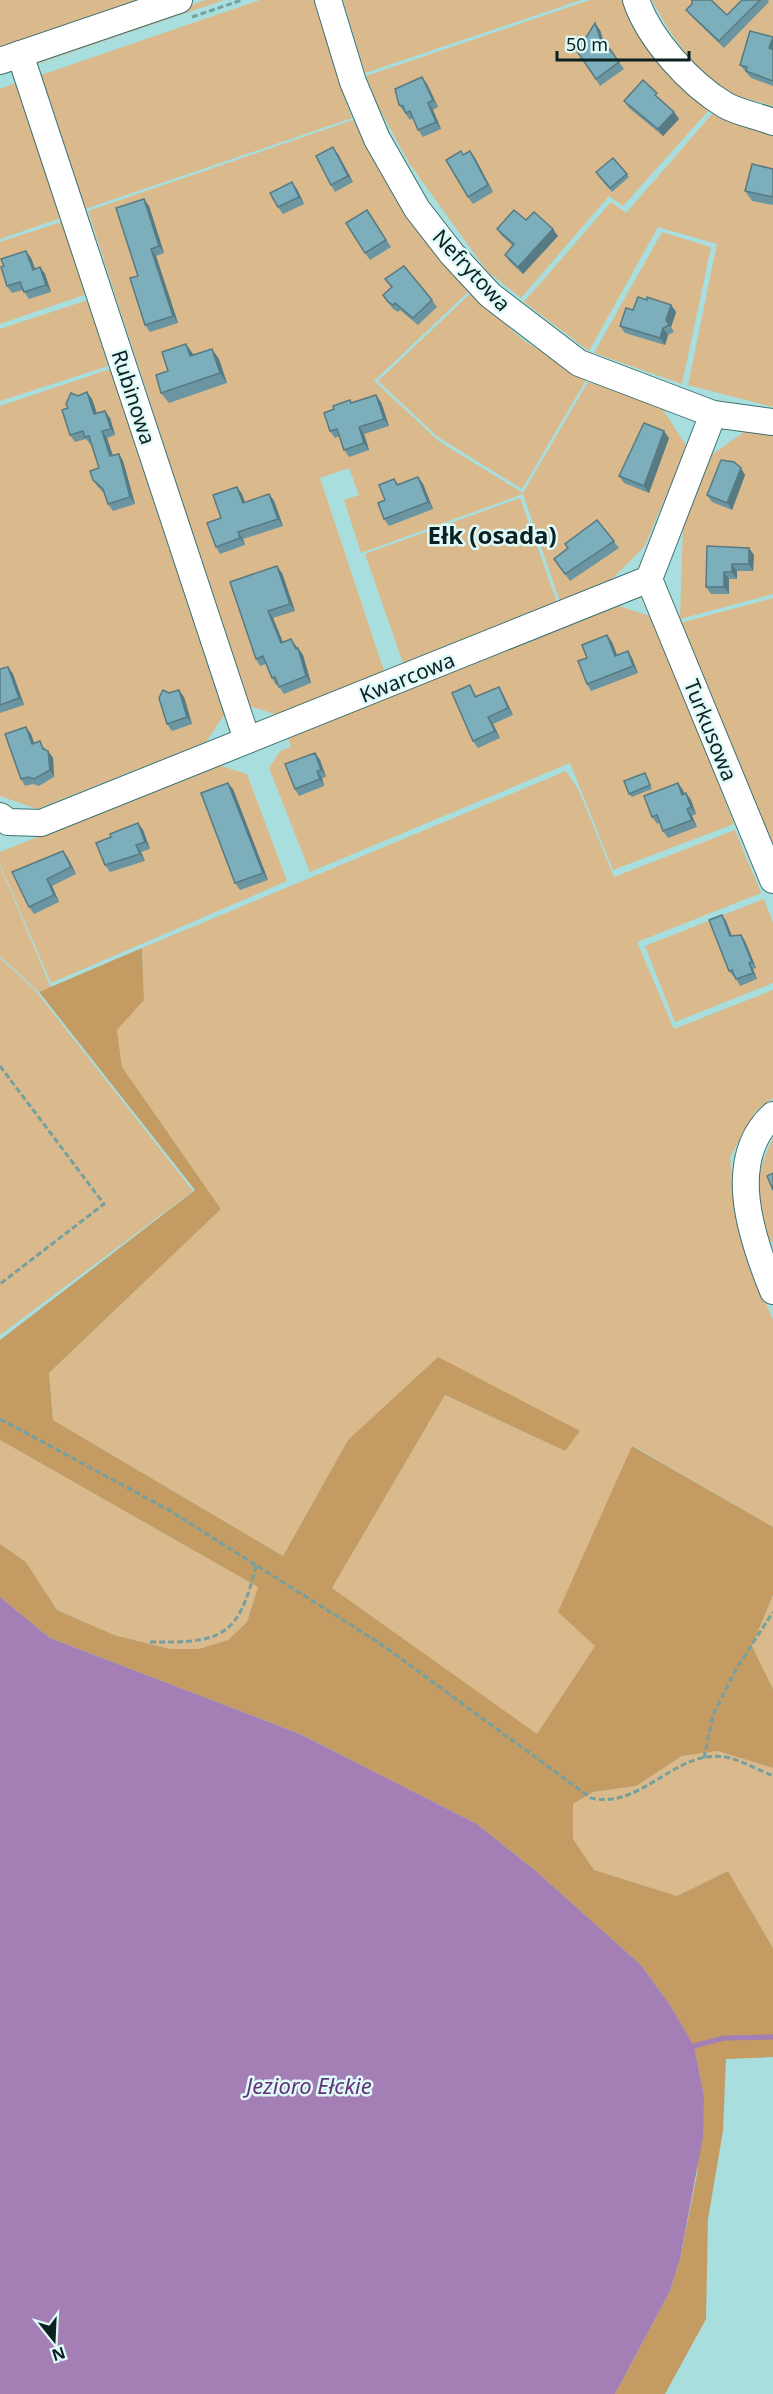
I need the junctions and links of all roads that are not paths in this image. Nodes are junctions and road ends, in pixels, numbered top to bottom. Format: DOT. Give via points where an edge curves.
graph roads {
  1 [pos="179,0"];
  2 [pos="328,0"];
  3 [pos="636,0"];
  4 [pos="10,57"];
  5 [pos="773,122"];
  6 [pos="713,414"];
  7 [pos="773,422"];
  8 [pos="649,579"];
  9 [pos="247,740"];
  10 [pos="0,816"];
  11 [pos="773,880"];
  12 [pos="773,1115"];
  13 [pos="773,1291"];
  1 -- 4 [label="street"];
  2 -- 6 [label="street, Nefrytowa" via="353,82 377,139 417,209 490,295 579,363"];
  3 -- 5 [label="street" via="671,57 699,87 727,106"];
  4 -- 9 [label="street, Rubinowa"];
  6 -- 7 [label="street, Nefrytowa"];
  6 -- 8 [label="street"];
  8 -- 9 [label="street, Kwarcowa"];
  8 -- 11 [label="street, Turkusowa"];
  9 -- 10 [label="street, Kwarcowa" via="40,823 8,822"];
  12 -- 13 [label="street" via="749,1150 745,1193 760,1260"];
}
